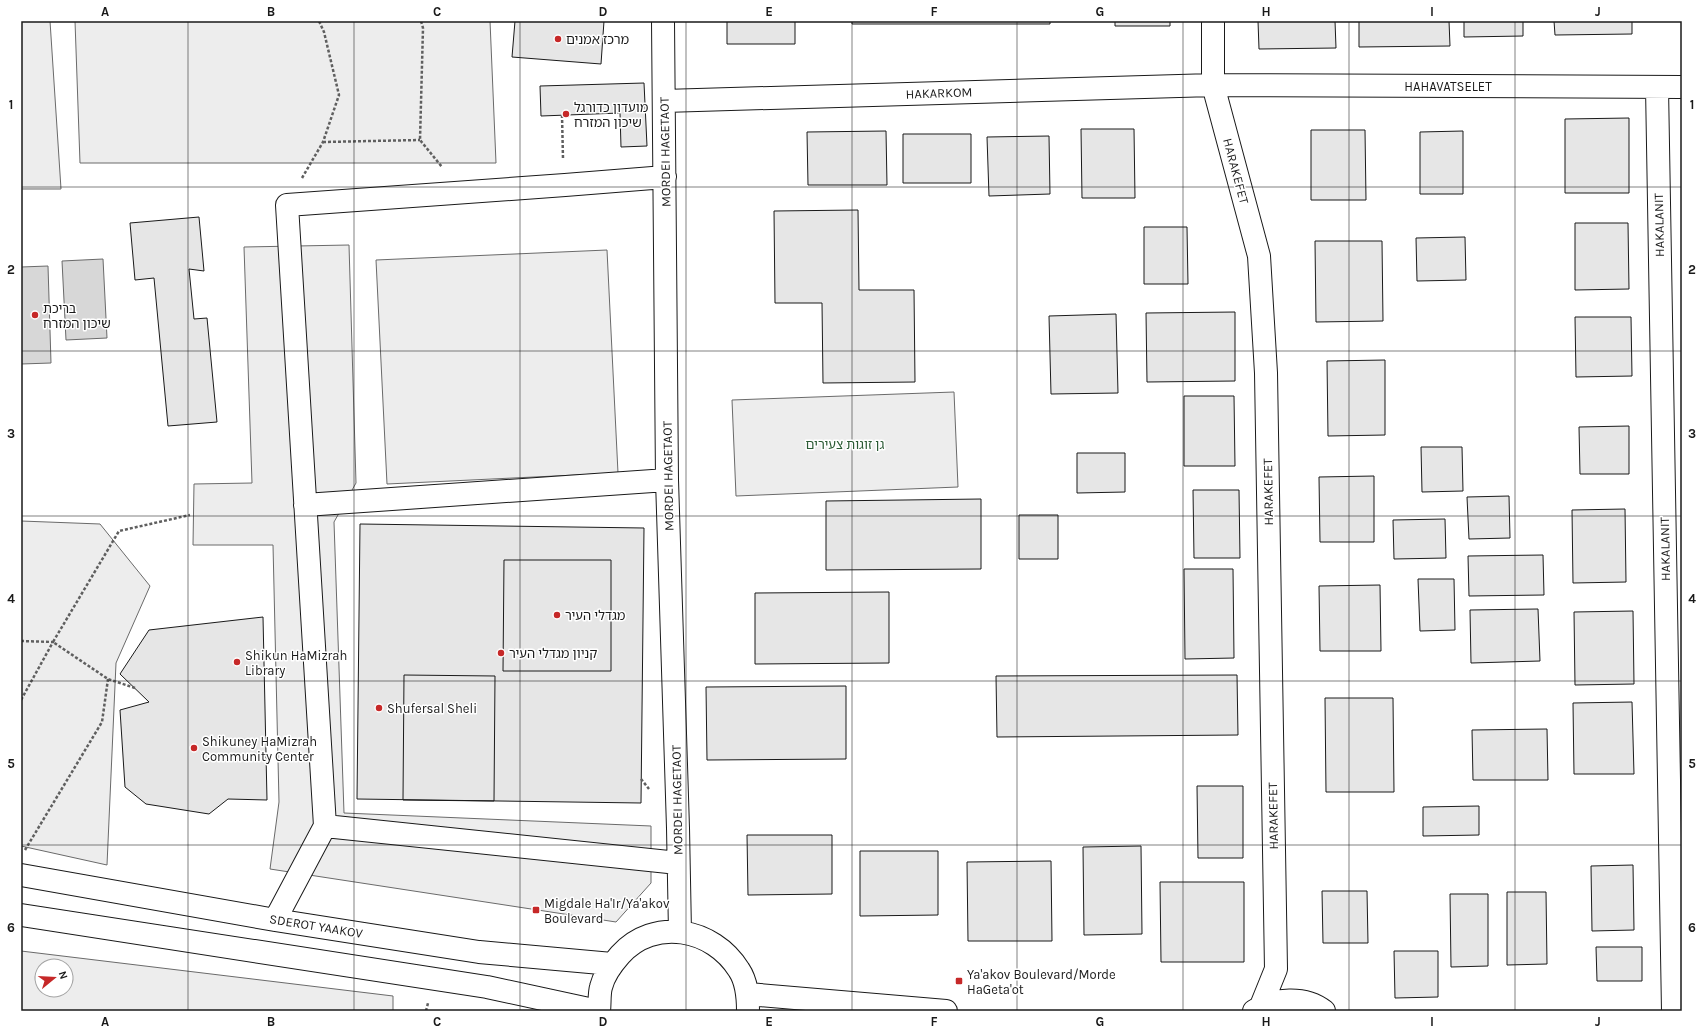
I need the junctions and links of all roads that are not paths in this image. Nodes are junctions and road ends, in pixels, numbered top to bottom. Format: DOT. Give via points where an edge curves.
graph roads {
  1 [pos="663,21"];
  2 [pos="1213,21"];
  3 [pos="1213,85"];
  4 [pos="1682,86"];
  5 [pos="1657,87"];
  6 [pos="664,101"];
  7 [pos="665,177"];
  8 [pos="667,480"];
  9 [pos="305,505"];
  10 [pos="325,826"];
  11 [pos="678,863"];
  12 [pos="21,875"];
  13 [pos="21,915"];
  14 [pos="275,920"];
  15 [pos="680,932"];
  16 [pos="612,964"];
  17 [pos="1276,969"];
  18 [pos="1302,1001"];
  19 [pos="748,1002"];
  20 [pos="1258,1009"];
  21 [pos="599,1011"];
  22 [pos="946,1011"];
  23 [pos="1324,1011"];
  24 [pos="1673,1011"];
  1 -- 6 [label="street, MORDEI HAGETAOT"];
  2 -- 3 [label="street, HARAKEFET"];
  3 -- 5 [label="street, HAHAVATSELET"];
  3 -- 6 [label="street, HAKARKOM"];
  3 -- 17 [label="street, HARAKEFET" via="1259,256 1266,373"];
  4 -- 5 [label="street, HAHAVATSELET"];
  5 -- 24 [label="street, HAKALANIT"];
  6 -- 7 [label="street, MORDEI HAGETAOT"];
  7 -- 8 [label="street, MORDEI HAGETAOT"];
  7 -- 9 [label="street" via="287,204"];
  8 -- 9 [label="street"];
  8 -- 11 [label="street, MORDEI HAGETAOT"];
  9 -- 10 [label="street"];
  10 -- 11 [label="street"];
  10 -- 14 [label="street"];
  11 -- 15 [label="street, MORDEI HAGETAOT"];
  12 -- 14 [label="street, SDEROT YAAKOV"];
  13 -- 21 [label="street" via="487,987"];
  14 -- 16 [label="street, SDEROT YAAKOV" via="479,952"];
  15 -- 16 [label="street" via="660,933 642,939 625,949"];
  15 -- 19 [label="street" via="704,938 724,951 740,971"];
  16 -- 21 [label="street" via="601,987"];
  17 -- 18 [label="street"];
  17 -- 20 [label="street, HARAKEFET"];
  18 -- 20 [label="street" via="1281,1000"];
  18 -- 23 [label="street"];
  19 -- 22 [label="street"];
}
